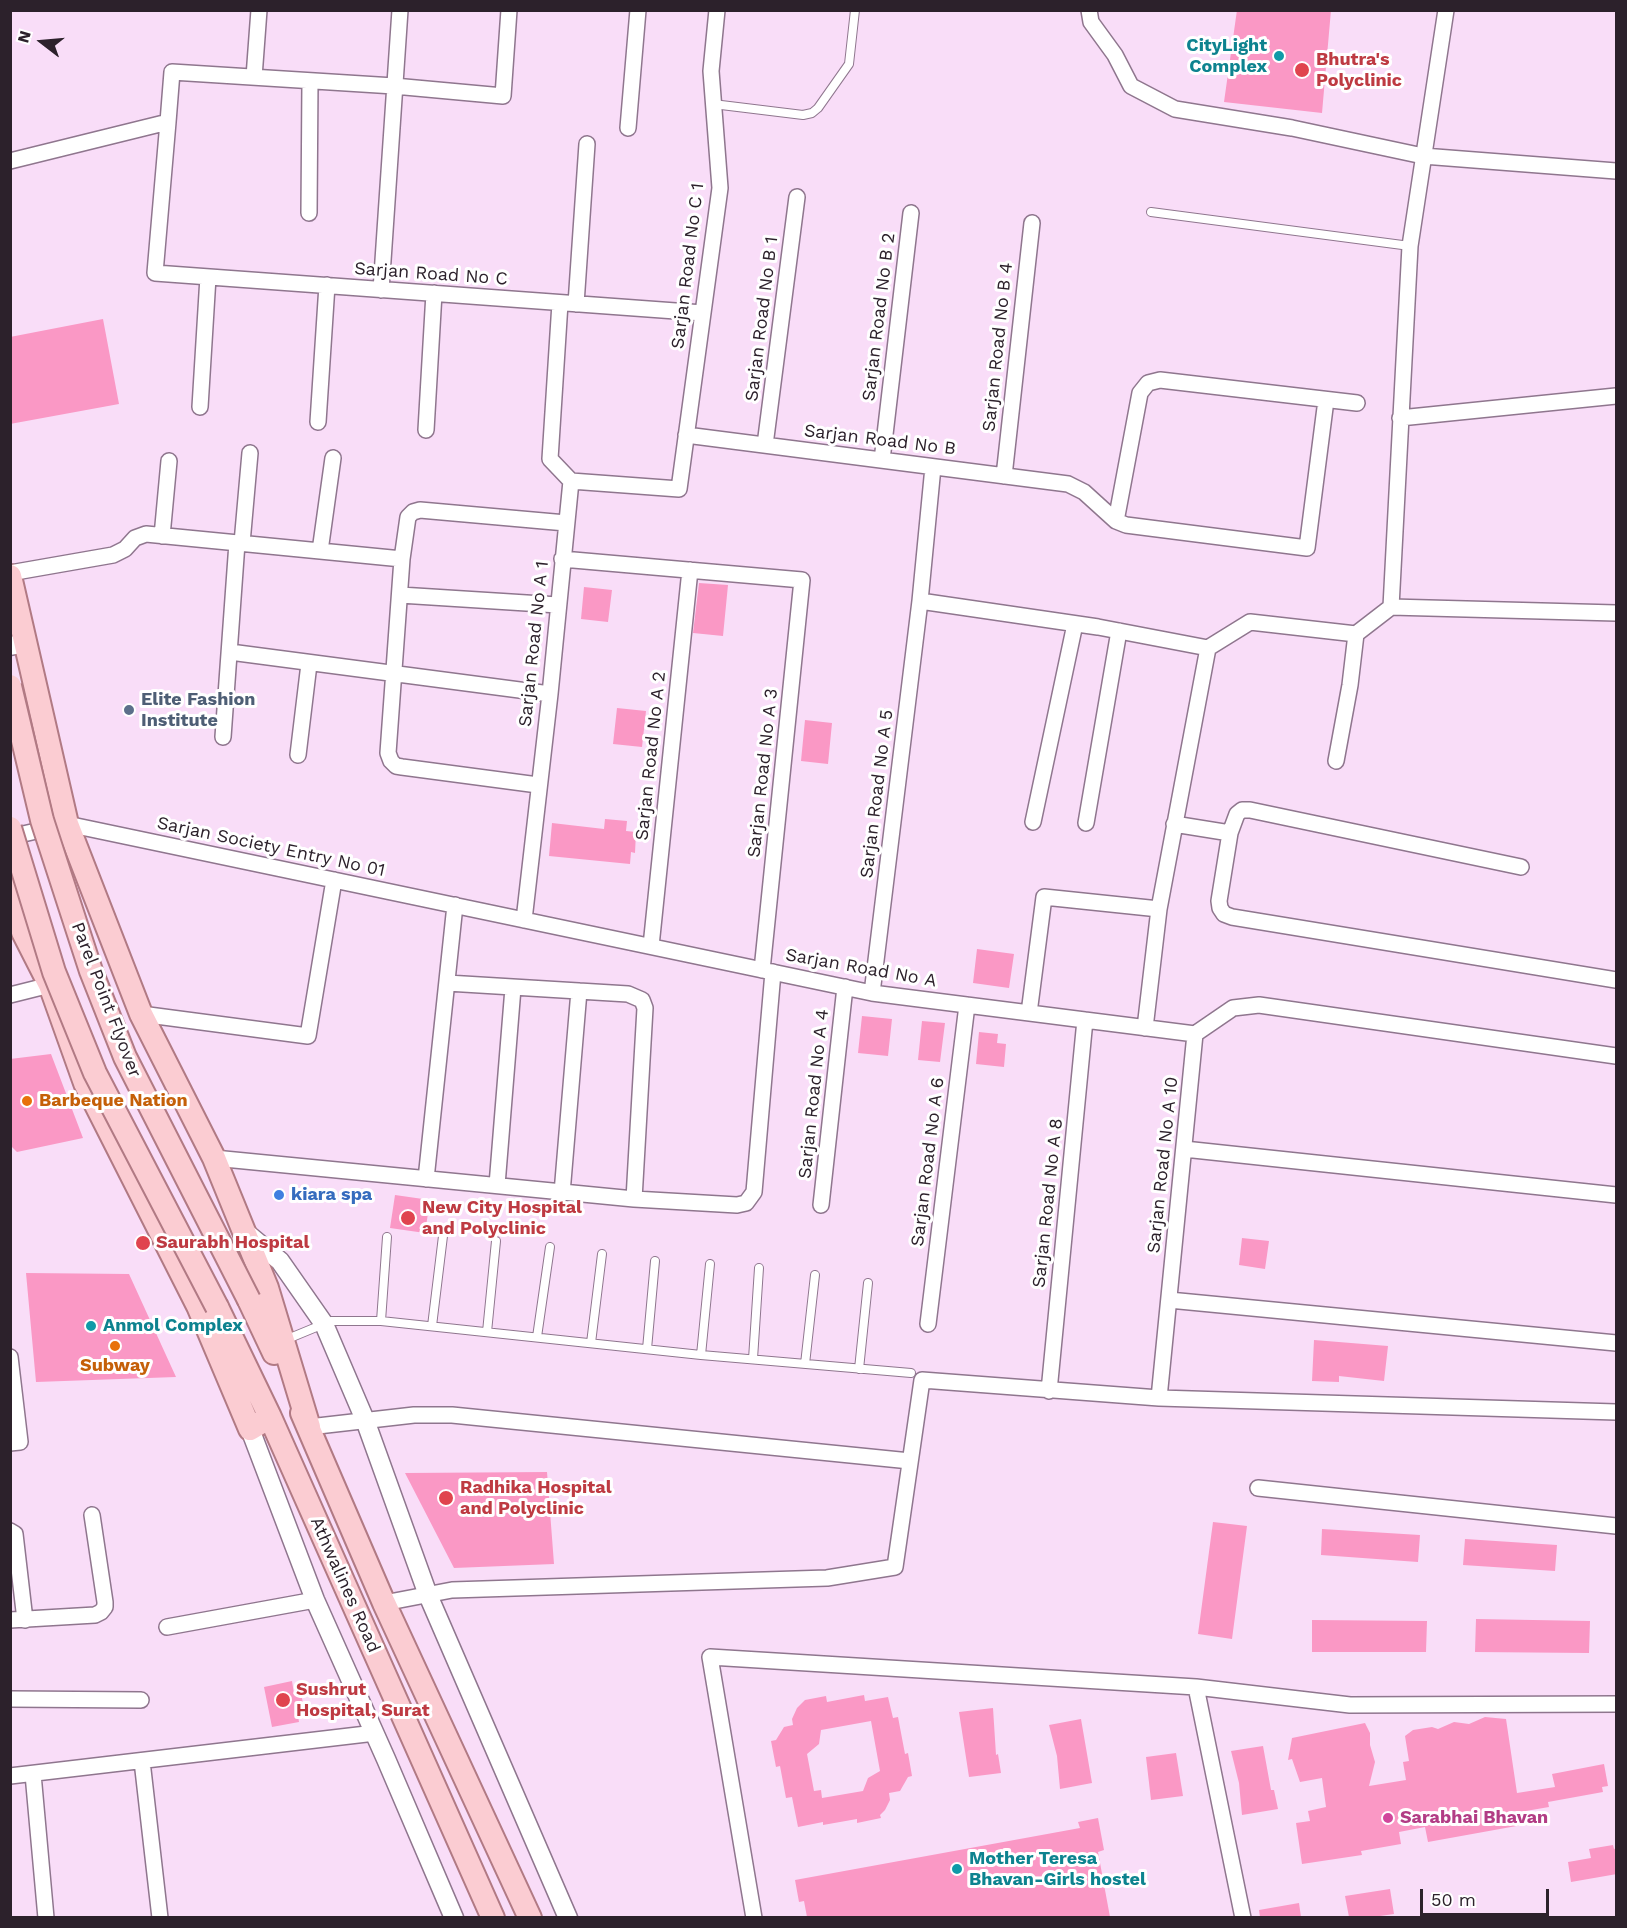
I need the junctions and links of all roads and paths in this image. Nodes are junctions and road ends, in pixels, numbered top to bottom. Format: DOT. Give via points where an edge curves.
graph roads {
  1 [pos="259,10"];
  2 [pos="400,10"];
  3 [pos="509,10"];
  4 [pos="638,10"];
  5 [pos="717,10"];
  6 [pos="855,10"];
  7 [pos="1089,10"];
  8 [pos="1446,10"];
  9 [pos="254,78"];
  10 [pos="310,81"];
  11 [pos="394,86"];
  12 [pos="713,104"];
  13 [pos="168,122"];
  14 [pos="628,128"];
  15 [pos="587,144"];
  16 [pos="1424,156"];
  17 [pos="10,161"];
  18 [pos="1617,171"];
  19 [pos="797,197"];
  20 [pos="1151,212"];
  21 [pos="309,213"];
  22 [pos="911,213"];
  23 [pos="1032,223"];
  24 [pos="1410,246"];
  25 [pos="208,277"];
  26 [pos="327,285"];
  27 [pos="381,290"];
  28 [pos="434,293"];
  29 [pos="568,303"];
  30 [pos="703,313"];
  31 [pos="1617,396"];
  32 [pos="1326,400"];
  33 [pos="1357,403"];
  34 [pos="200,407"];
  35 [pos="1400,418"];
  36 [pos="318,422"];
  37 [pos="426,430"];
  38 [pos="686,435"];
  39 [pos="765,445"];
  40 [pos="250,453"];
  41 [pos="333,458"];
  42 [pos="882,460"];
  43 [pos="169,461"];
  44 [pos="933,467"];
  45 [pos="1004,476"];
  46 [pos="571,481"];
  47 [pos="1116,521"];
  48 [pos="566,523"];
  49 [pos="162,536"];
  50 [pos="239,543"];
  51 [pos="320,551"];
  52 [pos="402,559"];
  53 [pos="562,559"];
  54 [pos="690,570"];
  55 [pos="10,574"];
  56 [pos="400,595"];
  57 [pos="920,601"];
  58 [pos="558,605"];
  59 [pos="1391,607"];
  60 [pos="1617,613"];
  61 [pos="1075,624"];
  62 [pos="1119,631"];
  63 [pos="1356,634"];
  64 [pos="18,644"];
  65 [pos="1208,648"];
  66 [pos="230,652"];
  67 [pos="309,664"];
  68 [pos="393,674"];
  69 [pos="10,686"];
  70 [pos="550,694"];
  71 [pos="223,737"];
  72 [pos="298,755"];
  73 [pos="1336,761"];
  74 [pos="538,785"];
  75 [pos="1033,822"];
  76 [pos="1086,823"];
  77 [pos="67,824"];
  78 [pos="1174,824"];
  79 [pos="10,828"];
  80 [pos="1230,833"];
  81 [pos="10,837"];
  82 [pos="1521,867"];
  83 [pos="334,880"];
  84 [pos="10,887"];
  85 [pos="455,905"];
  86 [pos="1160,909"];
  87 [pos="524,920"];
  88 [pos="651,946"];
  89 [pos="768,971"];
  90 [pos="1617,980"];
  91 [pos="447,983"];
  92 [pos="50,985"];
  93 [pos="845,987"];
  94 [pos="513,988"];
  95 [pos="579,991"];
  96 [pos="872,993"];
  97 [pos="10,995"];
  98 [pos="967,1005"];
  99 [pos="1029,1013"];
  100 [pos="141,1014"];
  101 [pos="1085,1020"];
  102 [pos="1145,1028"];
  103 [pos="1195,1034"];
  104 [pos="1617,1056"];
  105 [pos="1185,1149"];
  106 [pos="213,1158"];
  107 [pos="426,1179"];
  108 [pos="497,1185"];
  109 [pos="562,1192"];
  110 [pos="1617,1195"];
  111 [pos="634,1199"];
  112 [pos="821,1205"];
  113 [pos="243,1230"];
  114 [pos="443,1236"];
  115 [pos="387,1238"];
  116 [pos="496,1241"];
  117 [pos="550,1247"];
  118 [pos="602,1254"];
  119 [pos="655,1261"];
  120 [pos="710,1264"];
  121 [pos="759,1268"];
  122 [pos="815,1275"];
  123 [pos="868,1283"];
  124 [pos="1169,1300"];
  125 [pos="381,1322"];
  126 [pos="928,1323"];
  127 [pos="324,1324"];
  128 [pos="432,1326"];
  129 [pos="487,1332"];
  130 [pos="537,1337"];
  131 [pos="283,1341"];
  132 [pos="591,1343"];
  133 [pos="1617,1343"];
  134 [pos="647,1349"];
  135 [pos="701,1355"];
  136 [pos="10,1357"];
  137 [pos="753,1359"];
  138 [pos="805,1364"];
  139 [pos="860,1369"];
  140 [pos="910,1373"];
  141 [pos="1049,1391"];
  142 [pos="1160,1398"];
  143 [pos="1617,1412"];
  144 [pos="270,1417"];
  145 [pos="366,1420"];
  146 [pos="309,1427"];
  147 [pos="250,1429"];
  148 [pos="10,1443"];
  149 [pos="910,1461"];
  150 [pos="1257,1488"];
  151 [pos="92,1515"];
  152 [pos="1617,1526"];
  153 [pos="10,1531"];
  154 [pos="428,1595"];
  155 [pos="315,1600"];
  156 [pos="384,1603"];
  157 [pos="18,1620"];
  158 [pos="167,1627"];
  159 [pos="1196,1687"];
  160 [pos="10,1699"];
  161 [pos="141,1700"];
  162 [pos="1617,1704"];
  163 [pos="375,1734"];
  164 [pos="142,1761"];
  165 [pos="33,1774"];
  166 [pos="10,1776"];
  167 [pos="46,1917"];
  168 [pos="160,1917"];
  169 [pos="454,1917"];
  170 [pos="493,1917"];
  171 [pos="530,1917"];
  172 [pos="568,1917"];
  173 [pos="754,1917"];
  174 [pos="1243,1917"];
  1 -- 9 [label="street"];
  2 -- 11 [label="street"];
  3 -- 11 [label="street" via="503,96"];
  4 -- 14 [label="street"];
  5 -- 12 [label="street, Sarjan Road No C 1" via="711,70"];
  6 -- 12 [label="lane" via="849,64 812,113"];
  7 -- 16 [label="street" via="1091,22 1131,86 1175,109 1292,128"];
  8 -- 16 [label="street"];
  9 -- 10 [label="street"];
  9 -- 13 [label="street" via="172,72"];
  10 -- 11 [label="street"];
  10 -- 21 [label="street"];
  11 -- 27 [label="street"];
  12 -- 30 [label="street, Sarjan Road No C 1" via="720,188"];
  13 -- 17 [label="street"];
  13 -- 25 [label="street, Sarjan Road No C" via="155,273"];
  15 -- 29 [label="street"];
  16 -- 18 [label="street"];
  16 -- 24 [label="street"];
  19 -- 39 [label="street, Sarjan Road No B 1"];
  20 -- 24 [label="lane"];
  22 -- 42 [label="street, Sarjan Road No B 2"];
  23 -- 45 [label="street, Sarjan Road No B 4"];
  24 -- 35 [label="street"];
  25 -- 26 [label="street, Sarjan Road No C"];
  25 -- 34 [label="street"];
  26 -- 27 [label="street, Sarjan Road No C"];
  26 -- 36 [label="street"];
  27 -- 28 [label="street, Sarjan Road No C"];
  28 -- 29 [label="street, Sarjan Road No C"];
  28 -- 37 [label="street"];
  29 -- 30 [label="street, Sarjan Road No C"];
  29 -- 46 [label="street" via="550,459"];
  30 -- 38 [label="street, Sarjan Road No C 1"];
  31 -- 35 [label="street"];
  32 -- 33 [label="street"];
  32 -- 47 [label="street" via="1160,380 1148,383 1140,393"];
  32 -- 47 [label="street" via="1307,548 1135,527"];
  35 -- 59 [label="street"];
  38 -- 39 [label="street, Sarjan Road No B"];
  38 -- 46 [label="street, Sarjan Road No C 1" via="679,489"];
  39 -- 42 [label="street, Sarjan Road No B"];
  40 -- 50 [label="street"];
  41 -- 51 [label="street"];
  42 -- 44 [label="street, Sarjan Road No B"];
  43 -- 49 [label="street"];
  44 -- 45 [label="street, Sarjan Road No B"];
  44 -- 57 [label="street, Sarjan Road No A 5"];
  45 -- 47 [label="street, Sarjan Road No B" via="1068,484 1084,492"];
  46 -- 48 [label="street, Sarjan Road No A 1"];
  48 -- 52 [label="street" via="420,510 408,517"];
  48 -- 53 [label="street, Sarjan Road No A 1"];
  49 -- 50 [label="street"];
  49 -- 55 [label="street" via="140,535 113,555"];
  50 -- 51 [label="street"];
  50 -- 66 [label="street"];
  51 -- 52 [label="street"];
  52 -- 56 [label="street"];
  53 -- 54 [label="street"];
  53 -- 58 [label="street, Sarjan Road No A 1"];
  54 -- 88 [label="street, Sarjan Road No A 2"];
  54 -- 89 [label="street, Sarjan Road No A 3" via="802,580"];
  55 -- 64 [label="main road"];
  56 -- 58 [label="street"];
  56 -- 68 [label="street"];
  57 -- 61 [label="street"];
  57 -- 96 [label="street, Sarjan Road No A 5"];
  58 -- 70 [label="street, Sarjan Road No A 1"];
  59 -- 60 [label="street"];
  59 -- 63 [label="street"];
  61 -- 62 [label="street"];
  61 -- 75 [label="street"];
  62 -- 65 [label="street"];
  62 -- 76 [label="street"];
  63 -- 65 [label="street" via="1250,622"];
  63 -- 73 [label="street"];
  64 -- 77 [label="main road"];
  65 -- 78 [label="street"];
  66 -- 67 [label="street"];
  66 -- 71 [label="street"];
  67 -- 68 [label="street"];
  67 -- 72 [label="street"];
  68 -- 70 [label="street"];
  68 -- 74 [label="street" via="388,753 396,766"];
  69 -- 146 [label="main road, Parel Point Flyover, bridge" via="42,820 91,971 125,1057"];
  70 -- 74 [label="street, Sarjan Road No A 1"];
  74 -- 87 [label="street, Sarjan Road No A 1"];
  77 -- 81 [label="street, Sarjan Society Entry No 01"];
  77 -- 83 [label="street, Sarjan Society Entry No 01"];
  77 -- 100 [label="main road"];
  78 -- 80 [label="street"];
  78 -- 86 [label="street"];
  79 -- 144 [label="main road, Parel Point Flyover, bridge" via="54,972 95,1073"];
  80 -- 82 [label="street" via="1237,814 1250,810"];
  80 -- 90 [label="street" via="1219,902 1224,914"];
  83 -- 85 [label="street, Sarjan Society Entry No 01"];
  83 -- 100 [label="street" via="308,1036"];
  84 -- 92 [label="main road" via="23,932"];
  85 -- 87 [label="street, Sarjan Society Entry No 01"];
  85 -- 91 [label="street"];
  86 -- 99 [label="street" via="1044,897"];
  86 -- 102 [label="street"];
  87 -- 88 [label="street, Sarjan Road No A"];
  88 -- 89 [label="street, Sarjan Road No A"];
  89 -- 93 [label="street, Sarjan Road No A"];
  89 -- 111 [label="street, Sarjan Road No A 3" via="751,1199 737,1205"];
  91 -- 94 [label="street"];
  91 -- 107 [label="street"];
  92 -- 97 [label="street"];
  92 -- 147 [label="main road" via="85,1083 198,1306"];
  93 -- 96 [label="street, Sarjan Road No A"];
  93 -- 112 [label="street, Sarjan Road No A 4"];
  94 -- 95 [label="street"];
  94 -- 108 [label="street"];
  95 -- 109 [label="street"];
  95 -- 111 [label="street" via="634,995 644,1003"];
  96 -- 98 [label="street, Sarjan Road No A"];
  98 -- 99 [label="street, Sarjan Road No A"];
  98 -- 126 [label="street, Sarjan Road No A 6"];
  99 -- 101 [label="street, Sarjan Road No A"];
  100 -- 106 [label="main road"];
  101 -- 102 [label="street, Sarjan Road No A"];
  101 -- 141 [label="street, Sarjan Road No A 8"];
  102 -- 103 [label="street, Sarjan Road No A"];
  103 -- 104 [label="street" via="1233,1008 1259,1005"];
  103 -- 105 [label="street, Sarjan Road No A 10"];
  105 -- 110 [label="street"];
  105 -- 124 [label="street, Sarjan Road No A 10"];
  106 -- 107 [label="street"];
  106 -- 113 [label="main road"];
  107 -- 108 [label="street"];
  108 -- 109 [label="street"];
  109 -- 111 [label="street"];
  113 -- 127 [label="street" via="280,1261"];
  113 -- 131 [label="main road"];
  114 -- 128 [label="lane"];
  115 -- 125 [label="lane"];
  116 -- 129 [label="lane"];
  117 -- 130 [label="lane"];
  118 -- 132 [label="lane"];
  119 -- 134 [label="lane"];
  120 -- 135 [label="lane"];
  121 -- 137 [label="lane"];
  122 -- 138 [label="lane"];
  123 -- 139 [label="lane"];
  124 -- 133 [label="street"];
  124 -- 142 [label="street, Sarjan Road No A 10"];
  125 -- 127 [label="lane"];
  125 -- 128 [label="lane"];
  127 -- 131 [label="lane"];
  127 -- 145 [label="street"];
  128 -- 129 [label="lane"];
  129 -- 130 [label="lane"];
  130 -- 132 [label="lane"];
  131 -- 146 [label="main road"];
  132 -- 134 [label="lane"];
  134 -- 135 [label="lane"];
  135 -- 137 [label="lane"];
  136 -- 148 [label="street" via="20,1442"];
  137 -- 138 [label="lane"];
  138 -- 139 [label="lane"];
  139 -- 140 [label="lane"];
  141 -- 142 [label="street"];
  141 -- 149 [label="street" via="922,1380"];
  142 -- 143 [label="street"];
  144 -- 147 [label="main road"];
  144 -- 170 [label="main road, Athwalines Road"];
  145 -- 146 [label="street"];
  145 -- 149 [label="street" via="452,1414"];
  145 -- 154 [label="street"];
  146 -- 156 [label="main road, Athwalines Road"];
  147 -- 155 [label="street"];
  149 -- 154 [label="street" via="895,1567 827,1578 452,1590"];
  150 -- 152 [label="street"];
  151 -- 157 [label="street" via="105,1607 94,1616"];
  153 -- 157 [label="street" via="15,1534"];
  154 -- 156 [label="street"];
  154 -- 172 [label="street"];
  155 -- 158 [label="street"];
  155 -- 163 [label="street"];
  156 -- 171 [label="main road, Athwalines Road"];
  159 -- 162 [label="street" via="1350,1705"];
  159 -- 173 [label="street" via="710,1657"];
  159 -- 174 [label="street"];
  160 -- 161 [label="street"];
  163 -- 164 [label="street"];
  163 -- 169 [label="street"];
  164 -- 165 [label="street"];
  164 -- 168 [label="street"];
  165 -- 166 [label="street"];
  165 -- 167 [label="street"];
}
